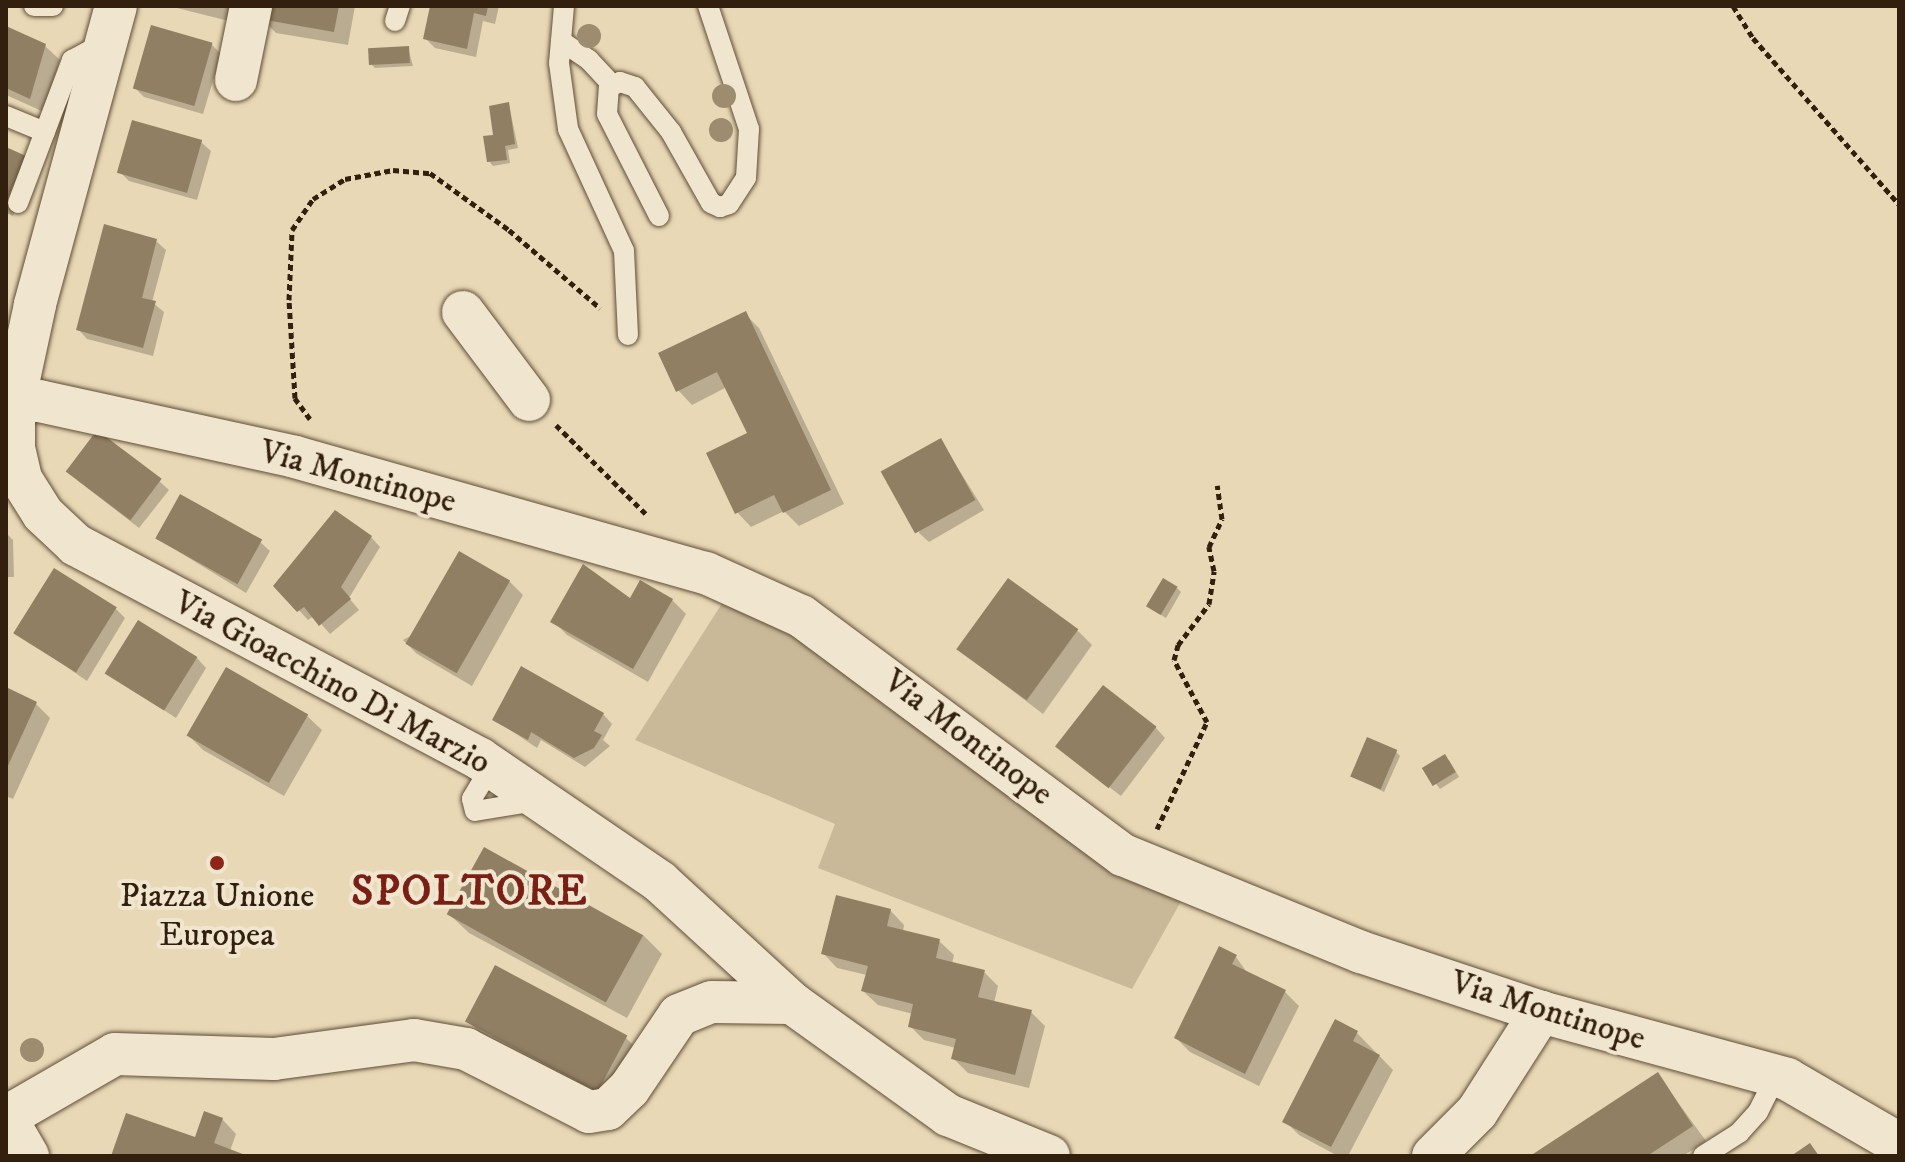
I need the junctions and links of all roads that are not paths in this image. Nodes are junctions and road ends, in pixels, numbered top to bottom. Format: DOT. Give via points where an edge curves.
graph roads {
  1 [pos="34,6"];
  2 [pos="53,6"];
  3 [pos="116,6"];
  4 [pos="251,6"];
  5 [pos="564,6"];
  6 [pos="708,6"];
  7 [pos="561,41"];
  8 [pos="103,56"];
  9 [pos="236,80"];
  10 [pos="612,85"];
  11 [pos="6,116"];
  12 [pos="45,132"];
  13 [pos="18,203"];
  14 [pos="659,216"];
  15 [pos="463,312"];
  16 [pos="628,335"];
  17 [pos="529,400"];
  18 [pos="10,402"];
  19 [pos="792,1003"];
  20 [pos="1541,1012"];
  21 [pos="1776,1076"];
  22 [pos="6,1117"];
  23 [pos="1899,1144"];
  24 [pos="28,1156"];
  25 [pos="1049,1156"];
  26 [pos="1433,1156"];
  27 [pos="1703,1156"];
  1 -- 2 [label="lane"];
  3 -- 8 [label="street, Via Gioacchino Di Marzio"];
  4 -- 9 [label="street"];
  5 -- 7 [label="lane"];
  6 -- 10 [label="lane" via="749,129 746,178 729,204 711,203 671,132 635,87"];
  7 -- 10 [label="lane"];
  7 -- 16 [label="lane" via="568,129 624,251"];
  8 -- 12 [label="lane" via="89,51 72,60"];
  8 -- 18 [label="street, Via Gioacchino Di Marzio"];
  10 -- 14 [label="lane" via="607,114"];
  11 -- 12 [label="lane"];
  12 -- 13 [label="lane"];
  15 -- 17 [label="street"];
  18 -- 19 [label="street, Via Gioacchino Di Marzio" via="21,479 43,514 76,545 491,767 660,882"];
  18 -- 20 [label="street, Via Montinope" via="39,401 295,457 673,560 801,616 1123,855 1361,952"];
  19 -- 22 [label="street" via="712,1002 679,1015 629,1089 608,1109 589,1112 466,1049 424,1042 274,1059 115,1054"];
  19 -- 25 [label="street, Via Gioacchino Di Marzio" via="948,1115"];
  20 -- 21 [label="street, Via Montinope"];
  20 -- 26 [label="street" via="1477,1112"];
  21 -- 23 [label="street, Via Montinope"];
  21 -- 27 [label="lane" via="1758,1112 1739,1133"];
  22 -- 24 [label="street"];
}
